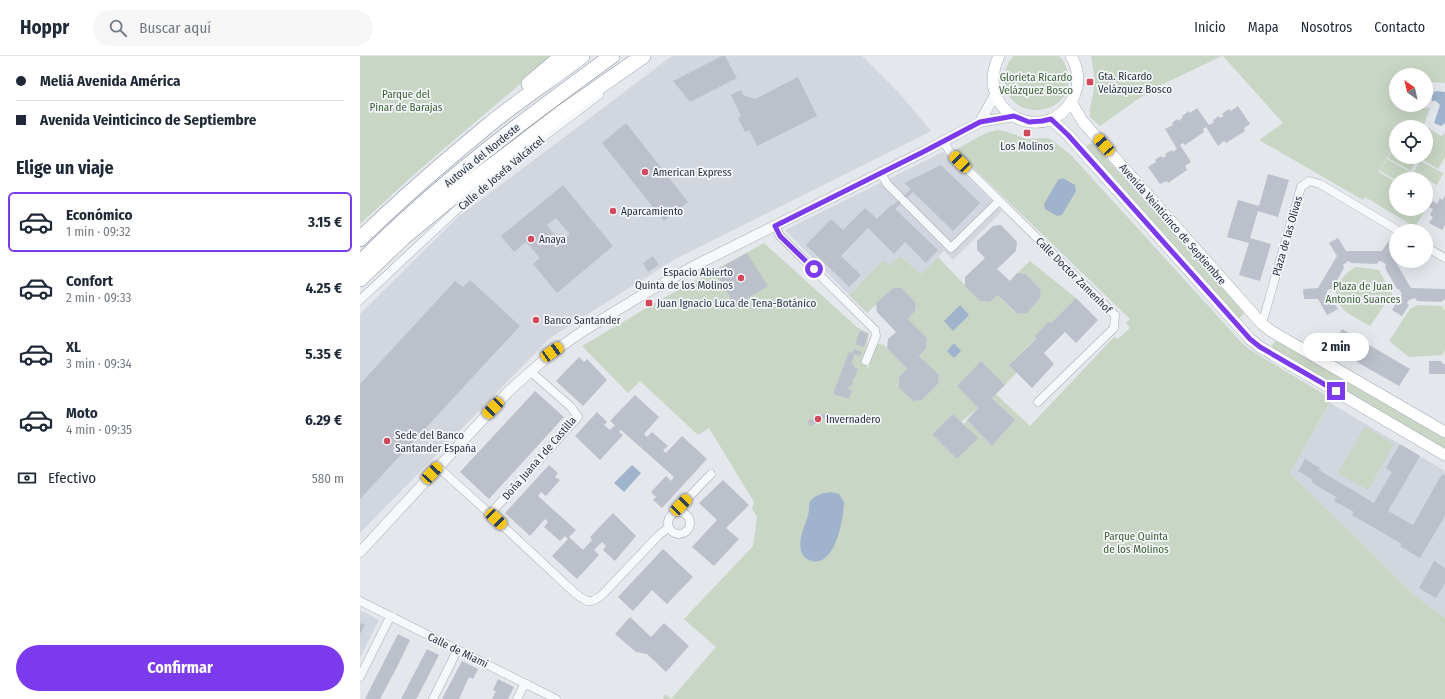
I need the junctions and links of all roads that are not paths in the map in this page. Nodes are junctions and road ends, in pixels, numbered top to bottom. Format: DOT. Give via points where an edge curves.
graph roads {
  1 [pos="562,56"];
  2 [pos="582,56"];
  3 [pos="612,56"];
  4 [pos="643,56"];
  5 [pos="652,56"];
  6 [pos="999,56"];
  7 [pos="1073,57"];
  8 [pos="995,95"];
  9 [pos="1071,102"];
  10 [pos="1014,116"];
  11 [pos="1051,119"];
  12 [pos="980,122"];
  13 [pos="490,124"];
  14 [pos="943,141"];
  15 [pos="881,173"];
  16 [pos="999,201"];
  17 [pos="1389,225"];
  18 [pos="775,226"];
  19 [pos="360,239"];
  20 [pos="1433,251"];
  21 [pos="1445,258"];
  22 [pos="360,262"];
  23 [pos="360,279"];
  24 [pos="360,300"];
  25 [pos="1262,324"];
  26 [pos="1271,331"];
  27 [pos="1250,339"];
  28 [pos="1260,347"];
  29 [pos="866,361"];
  30 [pos="530,371"];
  31 [pos="1038,402"];
  32 [pos="1445,432"];
  33 [pos="1445,455"];
  34 [pos="438,467"];
  35 [pos="711,474"];
  36 [pos="683,512"];
  37 [pos="490,514"];
  38 [pos="669,527"];
  39 [pos="360,552"];
  40 [pos="360,601"];
  41 [pos="392,617"];
  42 [pos="456,649"];
  43 [pos="360,677"];
  44 [pos="527,684"];
  45 [pos="433,699"];
  46 [pos="517,699"];
  47 [pos="556,699"];
  1 -- 13 [label="highway" via="510,100"];
  2 -- 13 [label="highway, Autovía del Nordeste"];
  3 -- 22 [label="highway, Autovía del Nordeste" via="521,122 424,202"];
  4 -- 23 [label="highway" via="560,114 476,178 404,237"];
  5 -- 24 [label="street, Calle de Josefa Valcárcel" via="538,141 466,201"];
  6 -- 8 [label="main road" via="993,75"];
  7 -- 9 [label="main road" via="1078,81"];
  8 -- 10 [label="main road" via="1006,111"];
  8 -- 12 [label="street"];
  9 -- 11 [label="main road" via="1066,109"];
  9 -- 25 [label="main road, Avenida Veinticinco de Septiembre" via="1083,122"];
  10 -- 11 [label="main road" via="1029,122"];
  10 -- 12 [label="street"];
  11 -- 27 [label="main road, Avenida Veinticinco de Septiembre"];
  12 -- 14 [label="street"];
  13 -- 19 [label="highway, Autovía del Nordeste" via="438,167"];
  14 -- 15 [label="street"];
  14 -- 16 [label="street, Calle Doctor Zamenhof" via="950,152"];
  15 -- 16 [label="street" via="887,184 951,248"];
  15 -- 18 [label="street"];
  16 -- 31 [label="street, Calle Doctor Zamenhof" via="1115,315 1114,328"];
  17 -- 25 [label="street, Plaza de las Olivas" via="1320,184 1309,181 1301,187"];
  18 -- 29 [label="street" via="780,236 874,330 876,336"];
  18 -- 30 [label="street" via="644,294 583,331"];
  20 -- 21 [label="street"];
  25 -- 26 [label="main road, Avenida Veinticinco de Septiembre"];
  25 -- 27 [label="main road" via="1252,329"];
  26 -- 28 [label="main road" via="1269,341"];
  26 -- 32 [label="main road, Avenida Veinticinco de Septiembre"];
  27 -- 28 [label="main road, Avenida Veinticinco de Septiembre"];
  28 -- 33 [label="main road, Avenida Veinticinco de Septiembre"];
  30 -- 34 [label="street"];
  30 -- 37 [label="street, Doña Juana I de Castilla" via="571,407 578,417"];
  34 -- 37 [label="street"];
  34 -- 39 [label="street"];
  35 -- 36 [label="street" via="681,505"];
  36 -- 38 [label="street" via="672,514 668,520"];
  36 -- 38 [label="street" via="690,520 687,530 677,534"];
  37 -- 38 [label="street" via="576,594 590,602 602,594"];
  40 -- 41 [label="street, Calle de Miami"];
  41 -- 42 [label="street, Calle de Miami"];
  41 -- 43 [label="street"];
  42 -- 44 [label="street, Calle de Miami"];
  42 -- 45 [label="street"];
  44 -- 46 [label="street"];
  44 -- 47 [label="street, Calle de Miami"];
}
